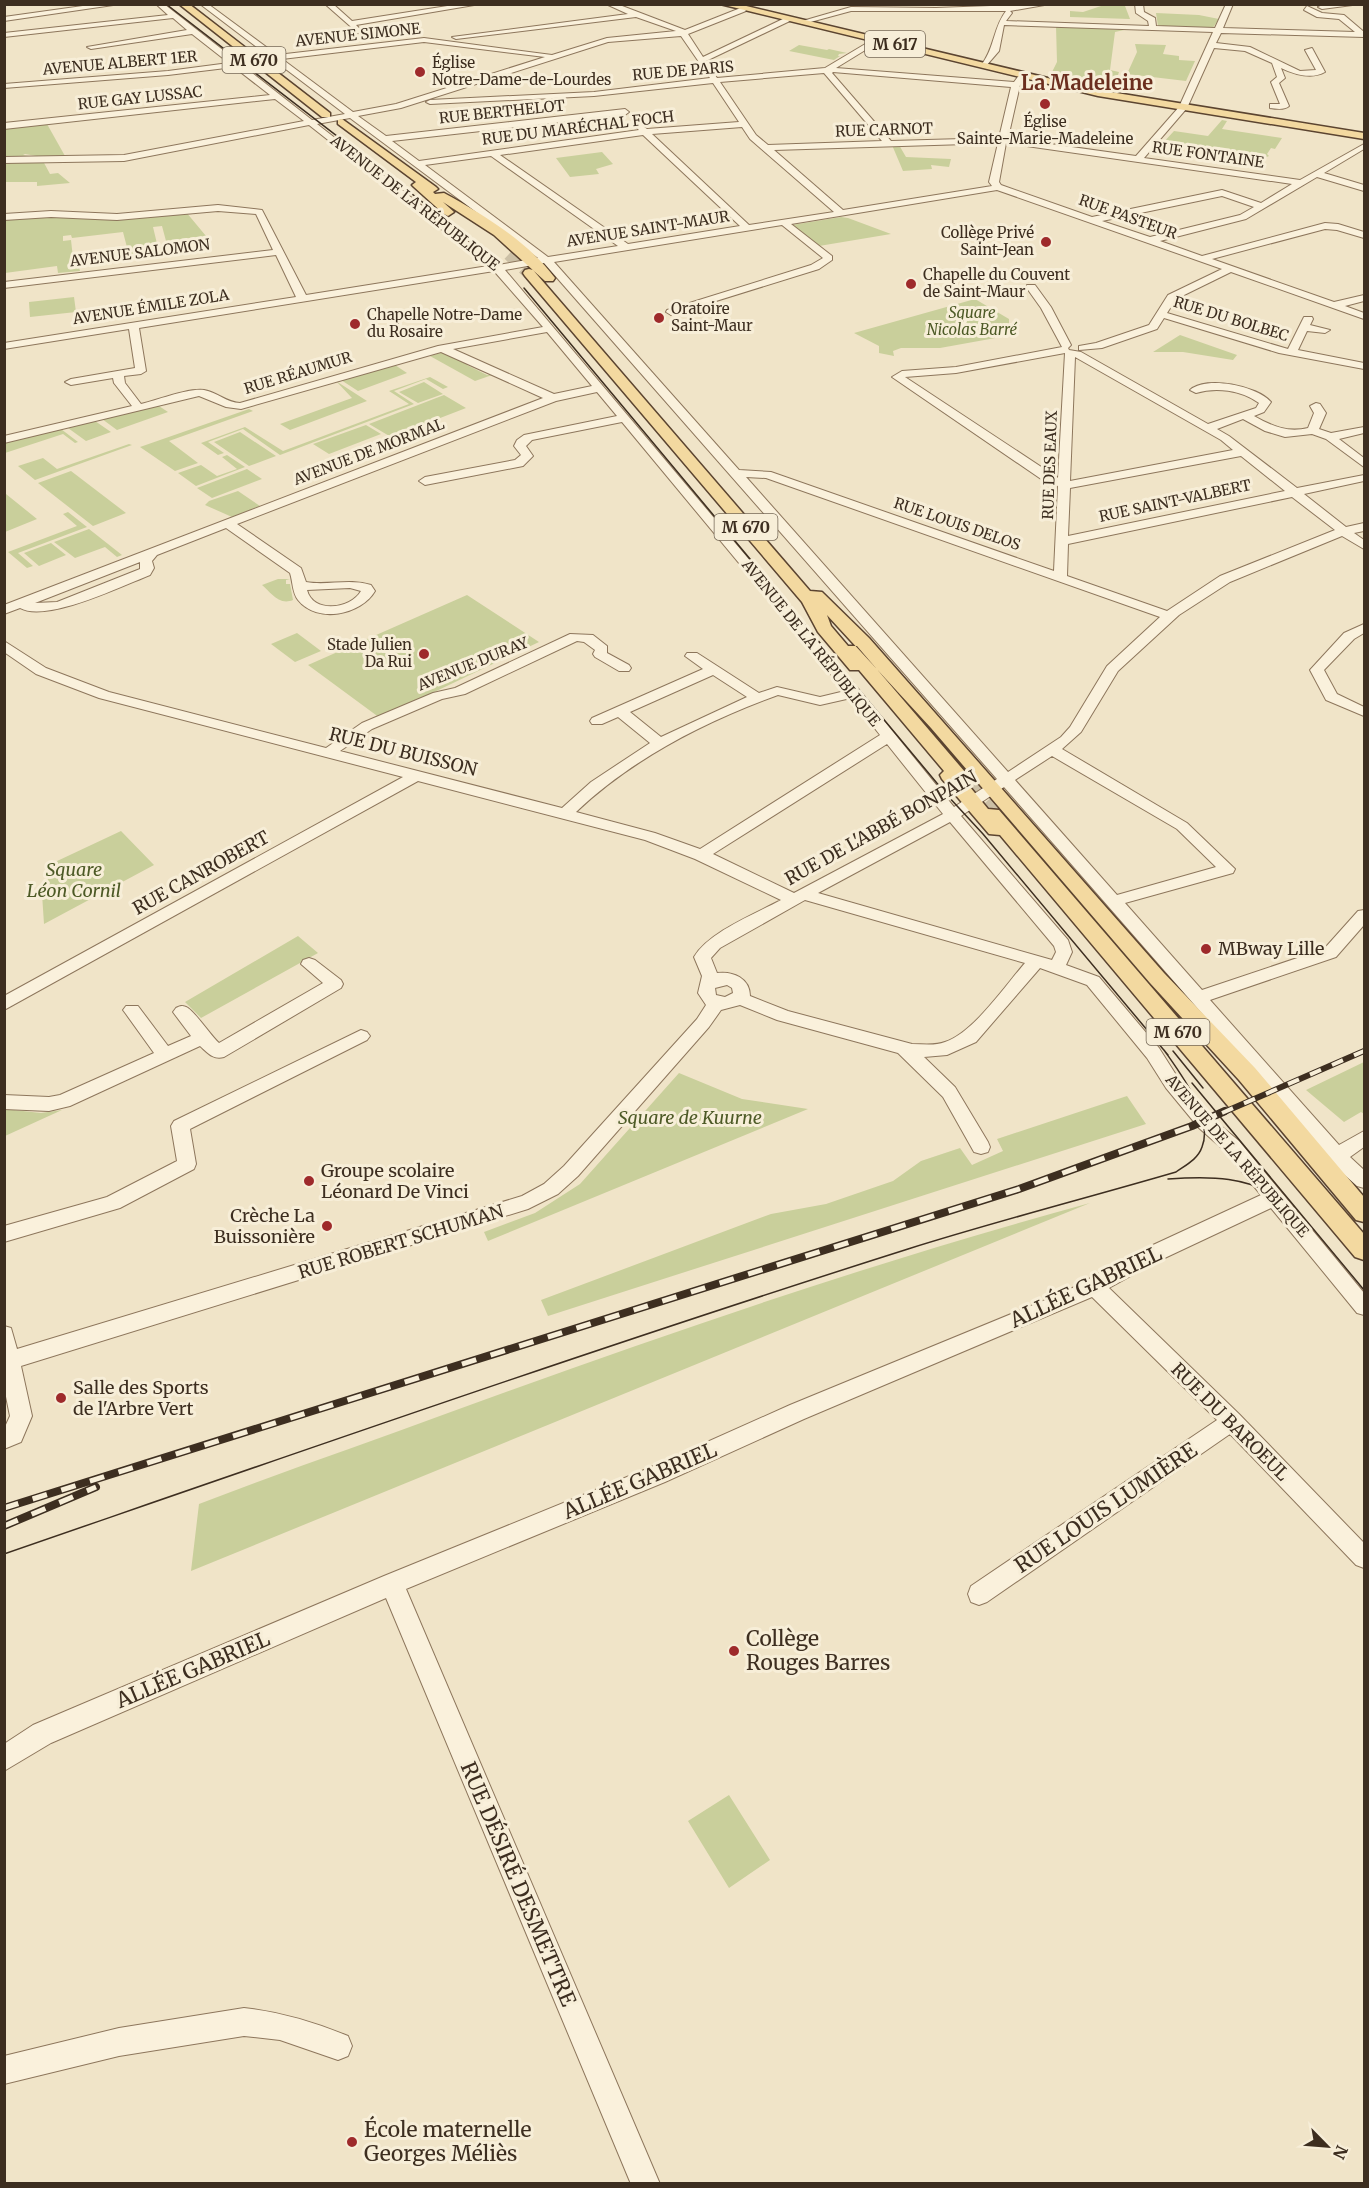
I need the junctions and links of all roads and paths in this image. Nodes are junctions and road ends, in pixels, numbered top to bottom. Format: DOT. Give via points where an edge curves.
graph roads {
  1 [pos="67,4"];
  2 [pos="117,4"];
  3 [pos="159,4"];
  4 [pos="175,4"];
  5 [pos="183,4"];
  6 [pos="190,4"];
  7 [pos="202,4"];
  8 [pos="327,4"];
  9 [pos="477,4"];
  10 [pos="609,4"];
  11 [pos="717,4"];
  12 [pos="724,4"];
  13 [pos="1047,4"];
  14 [pos="1139,4"];
  15 [pos="1230,4"];
  16 [pos="1357,4"];
  17 [pos="1030,6"];
  18 [pos="1303,6"];
  19 [pos="901,7"];
  20 [pos="973,7"];
  21 [pos="937,8"];
  22 [pos="1009,9"];
  23 [pos="78,10"];
  24 [pos="741,10"];
  25 [pos="635,15"];
  26 [pos="175,16"];
  27 [pos="4,19"];
  28 [pos="790,20"];
  29 [pos="803,22"];
  30 [pos="1001,23"];
  31 [pos="350,24"];
  32 [pos="86,26"];
  33 [pos="1154,29"];
  34 [pos="195,31"];
  35 [pos="1218,31"];
  36 [pos="684,33"];
  37 [pos="4,35"];
  38 [pos="1347,35"];
  39 [pos="1364,35"];
  40 [pos="877,39"];
  41 [pos="424,40"];
  42 [pos="1212,45"];
  43 [pos="375,46"];
  44 [pos="1365,46"];
  45 [pos="91,47"];
  46 [pos="1309,50"];
  47 [pos="247,54"];
  48 [pos="94,57"];
  49 [pos="554,57"];
  50 [pos="273,58"];
  51 [pos="702,60"];
  52 [pos="974,62"];
  53 [pos="1275,62"];
  54 [pos="237,63"];
  55 [pos="986,64"];
  56 [pos="97,67"];
  57 [pos="826,71"];
  58 [pos="1026,74"];
  59 [pos="101,79"];
  60 [pos="715,81"];
  61 [pos="1016,85"];
  62 [pos="4,86"];
  63 [pos="452,88"];
  64 [pos="604,93"];
  65 [pos="279,96"];
  66 [pos="419,101"];
  67 [pos="467,101"];
  68 [pos="1273,106"];
  69 [pos="1184,107"];
  70 [pos="625,112"];
  71 [pos="336,118"];
  72 [pos="312,122"];
  73 [pos="744,124"];
  74 [pos="4,126"];
  75 [pos="645,132"];
  76 [pos="1365,136"];
  77 [pos="383,139"];
  78 [pos="1003,140"];
  79 [pos="888,143"];
  80 [pos="1365,146"];
  81 [pos="766,148"];
  82 [pos="492,153"];
  83 [pos="1138,159"];
  84 [pos="4,160"];
  85 [pos="416,164"];
  86 [pos="1316,174"];
  87 [pos="419,183"];
  88 [pos="1302,183"];
  89 [pos="998,187"];
  90 [pos="1365,188"];
  91 [pos="440,195"];
  92 [pos="1262,206"];
  93 [pos="841,213"];
  94 [pos="4,217"];
  95 [pos="456,219"];
  96 [pos="1090,220"];
  97 [pos="783,222"];
  98 [pos="747,228"];
  99 [pos="1365,234"];
  100 [pos="1148,241"];
  101 [pos="626,247"];
  102 [pos="279,252"];
  103 [pos="1200,259"];
  104 [pos="523,261"];
  105 [pos="498,268"];
  106 [pos="1230,269"];
  107 [pos="4,285"];
  108 [pos="1031,287"];
  109 [pos="302,298"];
  110 [pos="1365,298"];
  111 [pos="1333,305"];
  112 [pos="671,312"];
  113 [pos="1161,314"];
  114 [pos="1365,316"];
  115 [pos="133,325"];
  116 [pos="548,329"];
  117 [pos="1325,330"];
  118 [pos="4,346"];
  119 [pos="442,348"];
  120 [pos="1072,350"];
  121 [pos="1291,353"];
  122 [pos="1365,366"];
  123 [pos="118,374"];
  124 [pos="70,382"];
  125 [pos="599,388"];
  126 [pos="1196,390"];
  127 [pos="553,398"];
  128 [pos="1317,406"];
  129 [pos="139,408"];
  130 [pos="1244,415"];
  131 [pos="625,418"];
  132 [pos="1207,428"];
  133 [pos="1313,430"];
  134 [pos="1365,430"];
  135 [pos="1330,437"];
  136 [pos="4,440"];
  137 [pos="1243,452"];
  138 [pos="1365,463"];
  139 [pos="733,472"];
  140 [pos="1365,478"];
  141 [pos="425,481"];
  142 [pos="1065,485"];
  143 [pos="1295,493"];
  144 [pos="228,524"];
  145 [pos="1365,527"];
  146 [pos="1343,531"];
  147 [pos="1062,541"];
  148 [pos="1365,545"];
  149 [pos="149,560"];
  150 [pos="1060,578"];
  151 [pos="300,584"];
  152 [pos="812,597"];
  153 [pos="9,608"];
  154 [pos="1169,616"];
  155 [pos="1365,628"];
  156 [pos="4,645"];
  157 [pos="692,656"];
  158 [pos="624,668"];
  159 [pos="713,670"];
  160 [pos="854,693"];
  161 [pos="756,697"];
  162 [pos="620,711"];
  163 [pos="1365,712"];
  164 [pos="597,721"];
  165 [pos="888,737"];
  166 [pos="659,743"];
  167 [pos="1052,750"];
  168 [pos="328,753"];
  169 [pos="416,776"];
  170 [pos="967,779"];
  171 [pos="997,798"];
  172 [pos="972,802"];
  173 [pos="566,813"];
  174 [pos="952,815"];
  175 [pos="701,855"];
  176 [pos="798,896"];
  177 [pos="1114,901"];
  178 [pos="1365,915"];
  179 [pos="727,937"];
  180 [pos="1037,961"];
  181 [pos="309,964"];
  182 [pos="1056,968"];
  183 [pos="732,980"];
  184 [pos="708,984"];
  185 [pos="1140,987"];
  186 [pos="739,998"];
  187 [pos="1198,998"];
  188 [pos="717,1003"];
  189 [pos="4,1004"];
  190 [pos="132,1010"];
  191 [pos="182,1012"];
  192 [pos="361,1036"];
  193 [pos="202,1038"];
  194 [pos="904,1048"];
  195 [pos="164,1054"];
  196 [pos="4,1102"];
  197 [pos="1365,1138"];
  198 [pos="981,1147"];
  199 [pos="1338,1155"];
  200 [pos="1365,1181"];
  201 [pos="1274,1198"];
  202 [pos="1365,1213"];
  203 [pos="1365,1231"];
  204 [pos="4,1234"];
  205 [pos="1365,1250"];
  206 [pos="1094,1286"];
  207 [pos="1365,1307"];
  208 [pos="4,1334"];
  209 [pos="7,1362"];
  210 [pos="1232,1421"];
  211 [pos="4,1440"];
  212 [pos="1365,1558"];
  213 [pos="392,1584"];
  214 [pos="980,1594"];
  215 [pos="4,1759"];
  216 [pos="338,2046"];
  217 [pos="4,2070"];
  218 [pos="646,2184"];
  1 -- 23 [label="street"];
  2 -- 23 [label="street"];
  3 -- 26 [label="street, AVENUE DE LA RÉPUBLIQUE"];
  4 -- 47 [label="main road"];
  5 -- 47 [label="main road, M 670"];
  6 -- 71 [label="main road, M 670" via="280,75 297,83"];
  7 -- 50 [label="street, AVENUE DE LA RÉPUBLIQUE"];
  8 -- 31 [label="street"];
  9 -- 31 [label="street"];
  10 -- 25 [label="street"];
  11 -- 24 [label="main road, M 617"];
  12 -- 24 [label="main road, M 617"];
  13 -- 17 [label="street"];
  14 -- 33 [label="street" via="1140,13 1152,20"];
  15 -- 35 [label="street"];
  16 -- 18 [label="street"];
  17 -- 22 [label="street"];
  18 -- 39 [label="street" via="1320,15 1341,17"];
  19 -- 21 [label="street"];
  19 -- 29 [label="street" via="848,9"];
  20 -- 21 [label="street"];
  20 -- 22 [label="street"];
  22 -- 30 [label="street"];
  23 -- 27 [label="street"];
  23 -- 32 [label="street" via="83,12"];
  24 -- 28 [label="main road, M 617"];
  24 -- 36 [label="street"];
  25 -- 36 [label="street"];
  25 -- 41 [label="street"];
  26 -- 32 [label="street"];
  26 -- 34 [label="street, AVENUE DE LA RÉPUBLIQUE"];
  28 -- 29 [label="main road, M 617"];
  28 -- 51 [label="street"];
  29 -- 40 [label="main road, M 617"];
  30 -- 33 [label="street"];
  30 -- 55 [label="street" via="997,52"];
  31 -- 43 [label="street"];
  32 -- 37 [label="street"];
  32 -- 45 [label="street"];
  33 -- 35 [label="street"];
  34 -- 45 [label="street"];
  34 -- 54 [label="street, AVENUE DE LA RÉPUBLIQUE"];
  35 -- 38 [label="street"];
  35 -- 42 [label="street"];
  36 -- 49 [label="street" via="611,39"];
  36 -- 51 [label="street"];
  38 -- 39 [label="street"];
  38 -- 44 [label="street"];
  40 -- 52 [label="main road, M 617"];
  40 -- 57 [label="street"];
  41 -- 43 [label="street, AVENUE SIMONE"];
  41 -- 49 [label="street, AVENUE SIMONE"];
  42 -- 53 [label="street" via="1247,49"];
  42 -- 69 [label="street"];
  43 -- 50 [label="street, AVENUE SIMONE"];
  45 -- 48 [label="street"];
  46 -- 53 [label="street" via="1321,72 1299,73"];
  47 -- 71 [label="main road, M 670" via="261,70"];
  49 -- 63 [label="street"];
  50 -- 71 [label="street, AVENUE DE LA RÉPUBLIQUE"];
  51 -- 60 [label="street"];
  52 -- 55 [label="main road, M 617"];
  52 -- 58 [label="main road, M 617"];
  53 -- 68 [label="street" via="1281,78 1275,82 1285,106"];
  54 -- 59 [label="street, AVENUE ALBERT 1ER"];
  54 -- 65 [label="street, AVENUE DE LA RÉPUBLIQUE"];
  55 -- 58 [label="main road, M 617"];
  56 -- 59 [label="street"];
  57 -- 60 [label="street, RUE DE PARIS"];
  57 -- 61 [label="street, RUE DE PARIS"];
  57 -- 79 [label="street"];
  58 -- 61 [label="street"];
  58 -- 69 [label="main road, M 617"];
  59 -- 62 [label="street, AVENUE ALBERT 1ER"];
  60 -- 64 [label="street, RUE DE PARIS"];
  60 -- 73 [label="street"];
  61 -- 78 [label="street"];
  63 -- 66 [label="street"];
  63 -- 67 [label="street"];
  64 -- 67 [label="street, RUE DE PARIS"];
  64 -- 70 [label="street"];
  65 -- 72 [label="street, AVENUE DE LA RÉPUBLIQUE"];
  65 -- 74 [label="street, RUE GAY LUSSAC"];
  66 -- 67 [label="street, RUE DE PARIS"];
  66 -- 71 [label="street, RUE DE PARIS"];
  69 -- 76 [label="main road, M 617"];
  69 -- 83 [label="street"];
  70 -- 75 [label="street"];
  70 -- 77 [label="street, RUE BERTHELOT"];
  71 -- 72 [label="street, RUE DE PARIS"];
  71 -- 77 [label="street, AVENUE DE LA RÉPUBLIQUE"];
  71 -- 87 [label="main road, AVENUE DE LA RÉPUBLIQUE / M 670"];
  71 -- 87 [label="main road, AVENUE DE LA RÉPUBLIQUE / M 670" via="386,161"];
  72 -- 84 [label="street, RUE DE PARIS" via="124,158"];
  72 -- 105 [label="street, AVENUE DE LA RÉPUBLIQUE"];
  73 -- 75 [label="street, RUE DU MARÉCHAL FOCH"];
  73 -- 81 [label="street"];
  75 -- 82 [label="street, RUE DU MARÉCHAL FOCH"];
  75 -- 98 [label="street"];
  77 -- 85 [label="street, AVENUE DE LA RÉPUBLIQUE"];
  78 -- 79 [label="street, RUE CARNOT"];
  78 -- 83 [label="street, RUE FONTAINE"];
  78 -- 89 [label="street" via="994,176"];
  79 -- 81 [label="street, RUE CARNOT"];
  80 -- 86 [label="street"];
  81 -- 93 [label="street"];
  82 -- 85 [label="street, RUE DU MARÉCHAL FOCH"];
  82 -- 101 [label="street"];
  83 -- 88 [label="street, RUE FONTAINE"];
  85 -- 104 [label="street, AVENUE DE LA RÉPUBLIQUE"];
  86 -- 88 [label="street"];
  86 -- 90 [label="street"];
  87 -- 91 [label="main road, AVENUE DE LA RÉPUBLIQUE / M 670"];
  87 -- 95 [label="main road"];
  87 -- 104 [label="main road, AVENUE DE LA RÉPUBLIQUE / M 670"];
  88 -- 92 [label="street"];
  89 -- 93 [label="street, AVENUE SAINT-MAUR"];
  89 -- 96 [label="street, RUE PASTEUR"];
  91 -- 104 [label="main road, AVENUE DE LA RÉPUBLIQUE / M 670"];
  91 -- 104 [label="main road" via="466,210"];
  92 -- 96 [label="street" via="1222,193"];
  92 -- 100 [label="street" via="1240,218"];
  93 -- 97 [label="street, AVENUE SAINT-MAUR"];
  94 -- 102 [label="street" via="51,214 117,218 186,209 243,209 259,213"];
  96 -- 100 [label="street, RUE PASTEUR"];
  97 -- 98 [label="street, AVENUE SAINT-MAUR"];
  97 -- 112 [label="street" via="829,258 815,267"];
  98 -- 101 [label="street, AVENUE SAINT-MAUR"];
  99 -- 103 [label="street" via="1325,226"];
  100 -- 103 [label="street, RUE PASTEUR"];
  101 -- 104 [label="street, AVENUE SAINT-MAUR"];
  102 -- 107 [label="street, AVENUE SALOMON"];
  102 -- 109 [label="street"];
  103 -- 106 [label="street, RUE PASTEUR"];
  104 -- 105 [label="street, AVENUE SAINT-MAUR"];
  104 -- 139 [label="street, AVENUE DE LA RÉPUBLIQUE"];
  104 -- 152 [label="main road, AVENUE DE LA RÉPUBLIQUE / M 670" via="657,412"];
  104 -- 152 [label="main road, AVENUE DE LA RÉPUBLIQUE / M 670" via="593,347"];
  105 -- 109 [label="street, AVENUE SAINT-MAUR"];
  105 -- 116 [label="street, AVENUE DE LA RÉPUBLIQUE"];
  106 -- 111 [label="street, RUE PASTEUR"];
  106 -- 113 [label="street" via="1172,297"];
  108 -- 120 [label="street"];
  109 -- 115 [label="street, AVENUE ÉMILE ZOLA"];
  110 -- 111 [label="street"];
  111 -- 114 [label="street, RUE PASTEUR"];
  113 -- 120 [label="street" via="1150,329"];
  113 -- 121 [label="street, RUE DU BOLBEC"];
  115 -- 118 [label="street, AVENUE ÉMILE ZOLA"];
  115 -- 123 [label="street" via="141,370"];
  116 -- 119 [label="street, RUE RÉAUMUR"];
  116 -- 125 [label="street, AVENUE DE LA RÉPUBLIQUE"];
  117 -- 121 [label="street, RUE DU BOLBEC" via="1306,323"];
  119 -- 127 [label="street"];
  119 -- 129 [label="street, RUE RÉAUMUR" via="241,406 232,407 203,393"];
  120 -- 132 [label="street"];
  120 -- 142 [label="street, RUE DES EAUX"];
  120 -- 142 [label="street" via="948,372 902,374 898,378 1048,478"];
  121 -- 122 [label="street, RUE DU BOLBEC"];
  123 -- 124 [label="street"];
  123 -- 129 [label="street" via="120,383"];
  125 -- 127 [label="street, AVENUE DE MORMAL"];
  125 -- 131 [label="street, AVENUE DE LA RÉPUBLIQUE"];
  126 -- 130 [label="street" via="1209,386 1252,393 1264,400 1262,408"];
  127 -- 144 [label="street, AVENUE DE MORMAL"];
  128 -- 133 [label="street" via="1320,413"];
  129 -- 136 [label="street"];
  130 -- 132 [label="street"];
  130 -- 133 [label="street" via="1282,434"];
  131 -- 141 [label="street" via="528,437 521,442 526,456 519,463"];
  131 -- 160 [label="street, AVENUE DE LA RÉPUBLIQUE"];
  132 -- 137 [label="street"];
  133 -- 135 [label="street"];
  134 -- 135 [label="street"];
  135 -- 138 [label="street"];
  137 -- 142 [label="street"];
  137 -- 143 [label="street"];
  139 -- 150 [label="street, RUE LOUIS DELOS" via="767,475"];
  139 -- 171 [label="street, AVENUE DE LA RÉPUBLIQUE"];
  140 -- 143 [label="street, RUE SAINT-VALBERT"];
  142 -- 147 [label="street, RUE DES EAUX"];
  143 -- 146 [label="street"];
  143 -- 147 [label="street, RUE SAINT-VALBERT"];
  144 -- 149 [label="street, AVENUE DE MORMAL"];
  144 -- 151 [label="street" via="296,571"];
  145 -- 146 [label="street, RUE DE L'ABBÉ BONPAIN"];
  146 -- 148 [label="street"];
  146 -- 154 [label="street, RUE DE L'ABBÉ BONPAIN" via="1225,579"];
  147 -- 150 [label="street, RUE DES EAUX"];
  149 -- 153 [label="street, AVENUE DE MORMAL" via="130,562"];
  149 -- 153 [label="street, AVENUE DE MORMAL" via="145,572 59,606"];
  150 -- 154 [label="street, RUE LOUIS DELOS"];
  152 -- 170 [label="main road, AVENUE DE LA RÉPUBLIQUE / M 670"];
  152 -- 171 [label="main road" via="863,642"];
  152 -- 172 [label="main road" via="836,642"];
  154 -- 167 [label="street, RUE DE L'ABBÉ BONPAIN" via="1118,662 1076,729"];
  155 -- 163 [label="street" via="1349,636 1317,670 1331,697"];
  156 -- 168 [label="street, RUE DU BUISSON" via="41,671 83,688"];
  157 -- 159 [label="street"];
  158 -- 168 [label="street, AVENUE DURAY" via="600,654 602,649 588,638 575,637 460,691 434,697 367,726"];
  159 -- 161 [label="street"];
  159 -- 162 [label="street"];
  160 -- 161 [label="street" via="820,701 782,691"];
  160 -- 165 [label="street, AVENUE DE LA RÉPUBLIQUE"];
  161 -- 166 [label="street"];
  162 -- 164 [label="street"];
  162 -- 166 [label="street"];
  165 -- 174 [label="street, AVENUE DE LA RÉPUBLIQUE"];
  165 -- 175 [label="street"];
  166 -- 173 [label="street" via="596,785"];
  167 -- 171 [label="street, RUE DE L'ABBÉ BONPAIN"];
  167 -- 177 [label="street" via="1182,826 1227,869"];
  168 -- 169 [label="street, RUE DU BUISSON"];
  169 -- 173 [label="street, RUE DU BUISSON"];
  169 -- 189 [label="street, RUE CANROBERT"];
  171 -- 172 [label="street, RUE DE L'ABBÉ BONPAIN"];
  171 -- 177 [label="street, AVENUE DE LA RÉPUBLIQUE"];
  171 -- 185 [label="main road, AVENUE DE LA RÉPUBLIQUE / M 670"];
  171 -- 202 [label="main road" via="1247,1074"];
  171 -- 203 [label="main road, AVENUE DE LA RÉPUBLIQUE / M 670"];
  172 -- 174 [label="street, RUE DE L'ABBÉ BONPAIN"];
  172 -- 185 [label="main road" via="1102,953"];
  173 -- 175 [label="street, RUE DU BUISSON" via="660,839"];
  174 -- 176 [label="street, RUE DE L'ABBÉ BONPAIN"];
  174 -- 182 [label="street, AVENUE DE LA RÉPUBLIQUE" via="1062,944 1064,952"];
  175 -- 176 [label="street, RUE DU BUISSON"];
  176 -- 179 [label="street, RUE DE L'ABBÉ BONPAIN"];
  176 -- 180 [label="street, RUE DU BUISSON"];
  177 -- 187 [label="street, AVENUE DE LA RÉPUBLIQUE"];
  178 -- 187 [label="street" via="1330,953"];
  179 -- 183 [label="street" via="715,947 712,957 716,968"];
  179 -- 184 [label="street, RUE DE L'ABBÉ BONPAIN" via="708,948 702,957 710,976"];
  180 -- 182 [label="street, RUE DU BUISSON"];
  180 -- 194 [label="street" via="964,1043 939,1051"];
  181 -- 193 [label="street" via="335,984 218,1052"];
  182 -- 201 [label="street, AVENUE DE LA RÉPUBLIQUE" via="1090,979 1100,989 1205,1123 1232,1146"];
  183 -- 184 [label="street" via="721,978"];
  183 -- 186 [label="street" via="741,988"];
  184 -- 188 [label="street" via="706,995"];
  185 -- 205 [label="main road, AVENUE DE LA RÉPUBLIQUE / M 670"];
  186 -- 188 [label="street"];
  186 -- 194 [label="street" via="783,1016"];
  187 -- 199 [label="street, AVENUE DE LA RÉPUBLIQUE"];
  188 -- 209 [label="street, RUE ROBERT SCHUMAN" via="571,1170 528,1202"];
  190 -- 195 [label="street"];
  191 -- 193 [label="street"];
  192 -- 204 [label="street" via="180,1126 187,1164 113,1203"];
  193 -- 195 [label="street"];
  194 -- 198 [label="street" via="950,1092"];
  195 -- 196 [label="street" via="64,1101 41,1105"];
  197 -- 199 [label="street"];
  199 -- 200 [label="street, AVENUE DE LA RÉPUBLIQUE"];
  201 -- 206 [label="street, ALLÉE GABRIEL"];
  201 -- 207 [label="street, AVENUE DE LA RÉPUBLIQUE"];
  206 -- 210 [label="street, RUE DU BAROEUL"];
  206 -- 213 [label="street, ALLÉE GABRIEL" via="657,1475"];
  208 -- 209 [label="street"];
  209 -- 211 [label="street" via="21,1416 13,1435"];
  210 -- 212 [label="street, RUE DU BAROEUL"];
  210 -- 214 [label="street, RUE LOUIS LUMIÈRE"];
  213 -- 215 [label="street, ALLÉE GABRIEL" via="42,1734"];
  213 -- 218 [label="street, RUE DÉSIRÉ DESMETTRE"];
  216 -- 217 [label="street" via="280,2026 244,2022 119,2042"];
}
